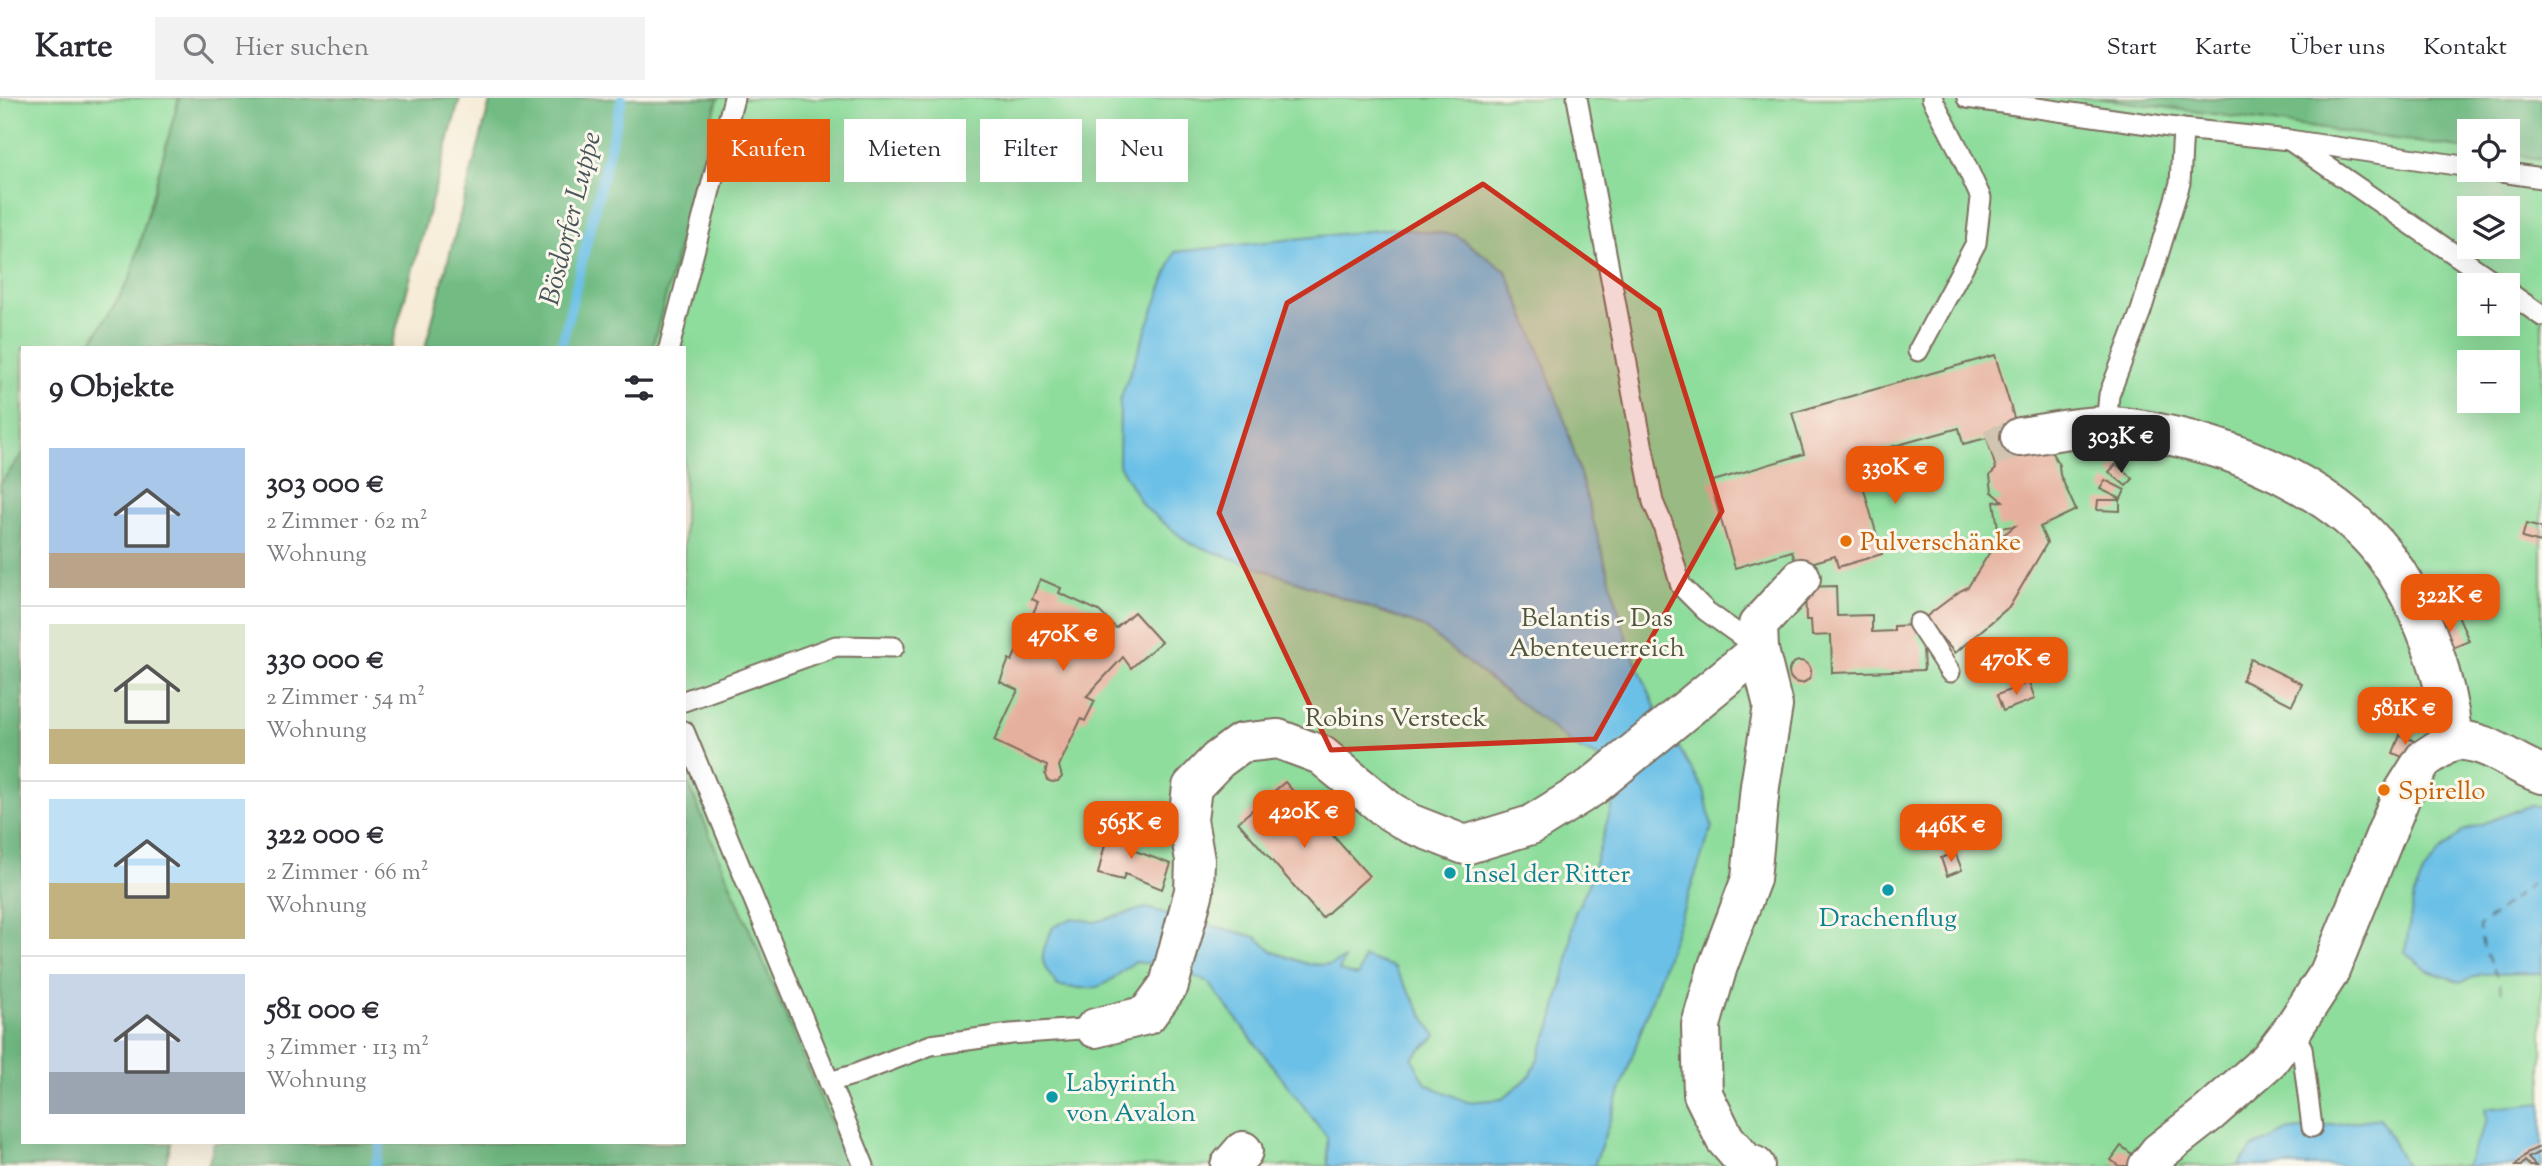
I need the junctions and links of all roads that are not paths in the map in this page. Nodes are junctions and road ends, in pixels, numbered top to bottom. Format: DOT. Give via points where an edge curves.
graph roads {
  1 [pos="734,98"];
  2 [pos="1577,98"];
  3 [pos="1932,98"];
  4 [pos="1967,98"];
  5 [pos="2183,129"];
  6 [pos="2289,140"];
  7 [pos="2457,165"];
  8 [pos="2520,175"];
  9 [pos="2542,178"];
  10 [pos="2482,273"];
  11 [pos="2520,300"];
  12 [pos="2542,316"];
  13 [pos="670,346"];
  14 [pos="1917,351"];
  15 [pos="2106,426"];
  16 [pos="2020,437"];
  17 [pos="1801,578"];
  18 [pos="1917,623"];
  19 [pos="894,647"];
  20 [pos="1759,650"];
  21 [pos="1950,672"];
  22 [pos="686,700"];
  23 [pos="686,736"];
  24 [pos="2454,740"];
  25 [pos="2542,774"];
  26 [pos="1095,1028"];
  27 [pos="2292,1030"];
  28 [pos="829,1082"];
  29 [pos="2312,1127"];
  30 [pos="864,1166"];
  31 [pos="1755,1166"];
  32 [pos="2148,1166"];
  1 -- 13 [label="lane"];
  2 -- 20 [label="lane" via="1653,502 1681,586"];
  3 -- 14 [label="lane" via="1981,198 1976,243"];
  4 -- 5 [label="lane"];
  5 -- 6 [label="lane"];
  5 -- 15 [label="lane" via="2180,184 2109,395"];
  6 -- 7 [label="lane"];
  6 -- 10 [label="lane"];
  8 -- 9 [label="lane"];
  11 -- 12 [label="lane"];
  15 -- 16 [label="street"];
  15 -- 24 [label="street" via="2181,438 2230,452 2272,470 2345,515 2382,552 2406,588 2438,665"];
  17 -- 20 [label="street" via="1758,625"];
  18 -- 21 [label="lane"];
  19 -- 22 [label="lane" via="835,646"];
  20 -- 26 [label="street" via="1592,787 1531,825 1465,845 1388,810 1321,755 1278,739 1241,743 1192,787 1188,820 1195,860 1194,891 1169,985 1147,1015"];
  20 -- 31 [label="street" via="1773,706 1751,879 1701,1025 1703,1094 1725,1139"];
  23 -- 28 [label="lane"];
  24 -- 25 [label="street" via="2491,747"];
  24 -- 27 [label="street" via="2424,759 2402,794 2329,973"];
  26 -- 28 [label="lane" via="930,1045"];
  27 -- 29 [label="lane" via="2302,1048"];
  27 -- 32 [label="street" via="2269,1060"];
  28 -- 30 [label="lane"];
}
